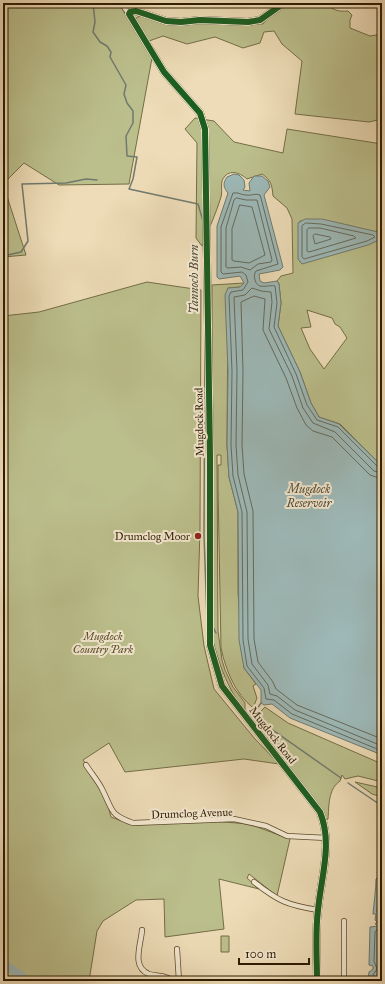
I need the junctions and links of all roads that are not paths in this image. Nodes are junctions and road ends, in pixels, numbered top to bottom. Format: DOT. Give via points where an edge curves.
graph roads {
  1 [pos="121,3"];
  2 [pos="284,3"];
  3 [pos="129,14"];
  4 [pos="86,765"];
  5 [pos="327,838"];
  6 [pos="254,882"];
  7 [pos="318,910"];
  8 [pos="344,921"];
  9 [pos="142,930"];
  10 [pos="177,949"];
  11 [pos="168,981"];
  12 [pos="179,981"];
  13 [pos="317,981"];
  14 [pos="344,981"];
  1 -- 3 [label="street"];
  2 -- 3 [label="street" via="260,20 248,22 182,22 136,11"];
  3 -- 5 [label="street, Mugdock Road" via="164,72 200,113 205,129 210,646 222,686 320,812 326,826"];
  4 -- 5 [label="street, Drumclog Avenue" via="118,818 133,823 234,819 266,826 287,836"];
  5 -- 7 [label="street, Mugdock Road"];
  6 -- 7 [label="street" via="264,892 295,907"];
  7 -- 13 [label="street, Mugdock Road"];
  8 -- 14 [label="street"];
  9 -- 11 [label="street" via="137,961 142,970 161,975 168,978"];
  10 -- 12 [label="street"];
}
